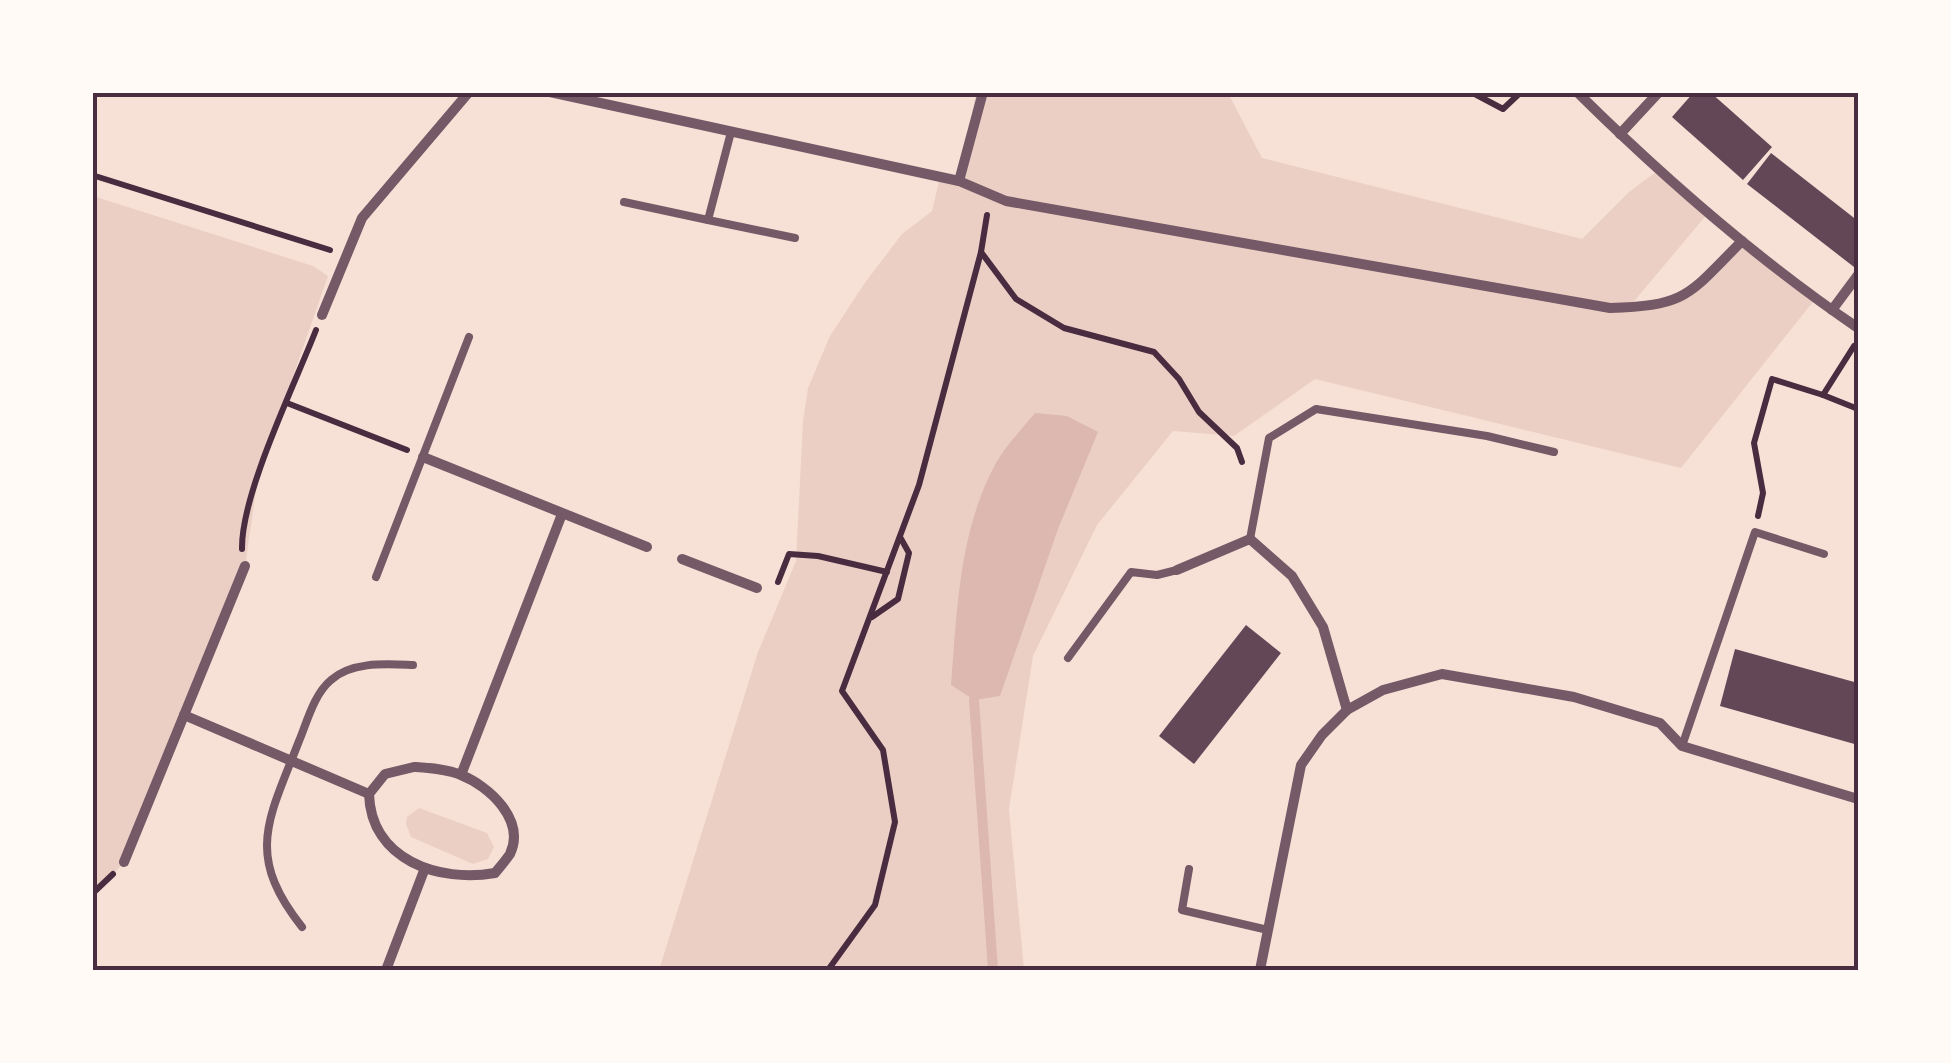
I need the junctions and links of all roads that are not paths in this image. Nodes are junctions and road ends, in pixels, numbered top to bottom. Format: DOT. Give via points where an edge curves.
graph roads {
  1 [pos="469,92"];
  2 [pos="550,92"];
  3 [pos="983,92"];
  4 [pos="1578,92"];
  5 [pos="1659,92"];
  6 [pos="730,132"];
  7 [pos="1620,134"];
  8 [pos="959,181"];
  9 [pos="624,202"];
  10 [pos="708,220"];
  11 [pos="795,238"];
  12 [pos="1742,241"];
  13 [pos="1858,275"];
  14 [pos="1832,310"];
  15 [pos="322,315"];
  16 [pos="1858,328"];
  17 [pos="470,337"];
  18 [pos="1554,452"];
  19 [pos="423,457"];
  20 [pos="562,514"];
  21 [pos="1250,539"];
  22 [pos="647,547"];
  23 [pos="1824,554"];
  24 [pos="682,560"];
  25 [pos="246,566"];
  26 [pos="1176,570"];
  27 [pos="376,577"];
  28 [pos="757,588"];
  29 [pos="1068,658"];
  30 [pos="412,665"];
  31 [pos="1347,710"];
  32 [pos="184,715"];
  33 [pos="1682,746"];
  34 [pos="292,760"];
  35 [pos="461,775"];
  36 [pos="369,794"];
  37 [pos="1858,799"];
  38 [pos="124,862"];
  39 [pos="425,868"];
  40 [pos="1189,869"];
  41 [pos="302,928"];
  42 [pos="1268,930"];
  43 [pos="386,970"];
  44 [pos="1260,970"];
  1 -- 15 [label="street" via="370,207"];
  2 -- 6 [label="street"];
  3 -- 8 [label="street"];
  4 -- 7 [label="street"];
  5 -- 7 [label="street"];
  6 -- 8 [label="street"];
  6 -- 10 [label="lane"];
  7 -- 12 [label="street"];
  8 -- 12 [label="street" via="1006,201 1610,308 1654,308 1688,296"];
  9 -- 10 [label="lane"];
  10 -- 11 [label="lane"];
  12 -- 14 [label="street"];
  13 -- 14 [label="street"];
  14 -- 16 [label="street"];
  17 -- 19 [label="lane"];
  18 -- 21 [label="lane" via="1316,409 1269,438"];
  19 -- 20 [label="street"];
  19 -- 27 [label="lane"];
  20 -- 22 [label="street"];
  20 -- 35 [label="street"];
  21 -- 26 [label="street"];
  21 -- 31 [label="street" via="1292,576 1324,627"];
  23 -- 33 [label="lane" via="1755,532"];
  24 -- 28 [label="street"];
  25 -- 32 [label="street"];
  26 -- 29 [label="lane" via="1157,576 1130,572"];
  30 -- 34 [label="lane" via="375,664 331,680"];
  31 -- 33 [label="street" via="1383,690 1442,674 1574,697 1660,723"];
  31 -- 42 [label="street" via="1302,765"];
  32 -- 34 [label="street"];
  32 -- 38 [label="street"];
  33 -- 37 [label="street"];
  34 -- 36 [label="street"];
  34 -- 41 [label="lane" via="266,831 279,897"];
  35 -- 36 [label="street" via="414,767 385,774"];
  35 -- 39 [label="street" via="508,812 510,852 496,873 468,878"];
  36 -- 39 [label="street" via="380,836"];
  39 -- 43 [label="street"];
  40 -- 42 [label="lane" via="1182,910"];
  42 -- 44 [label="street"];
}
